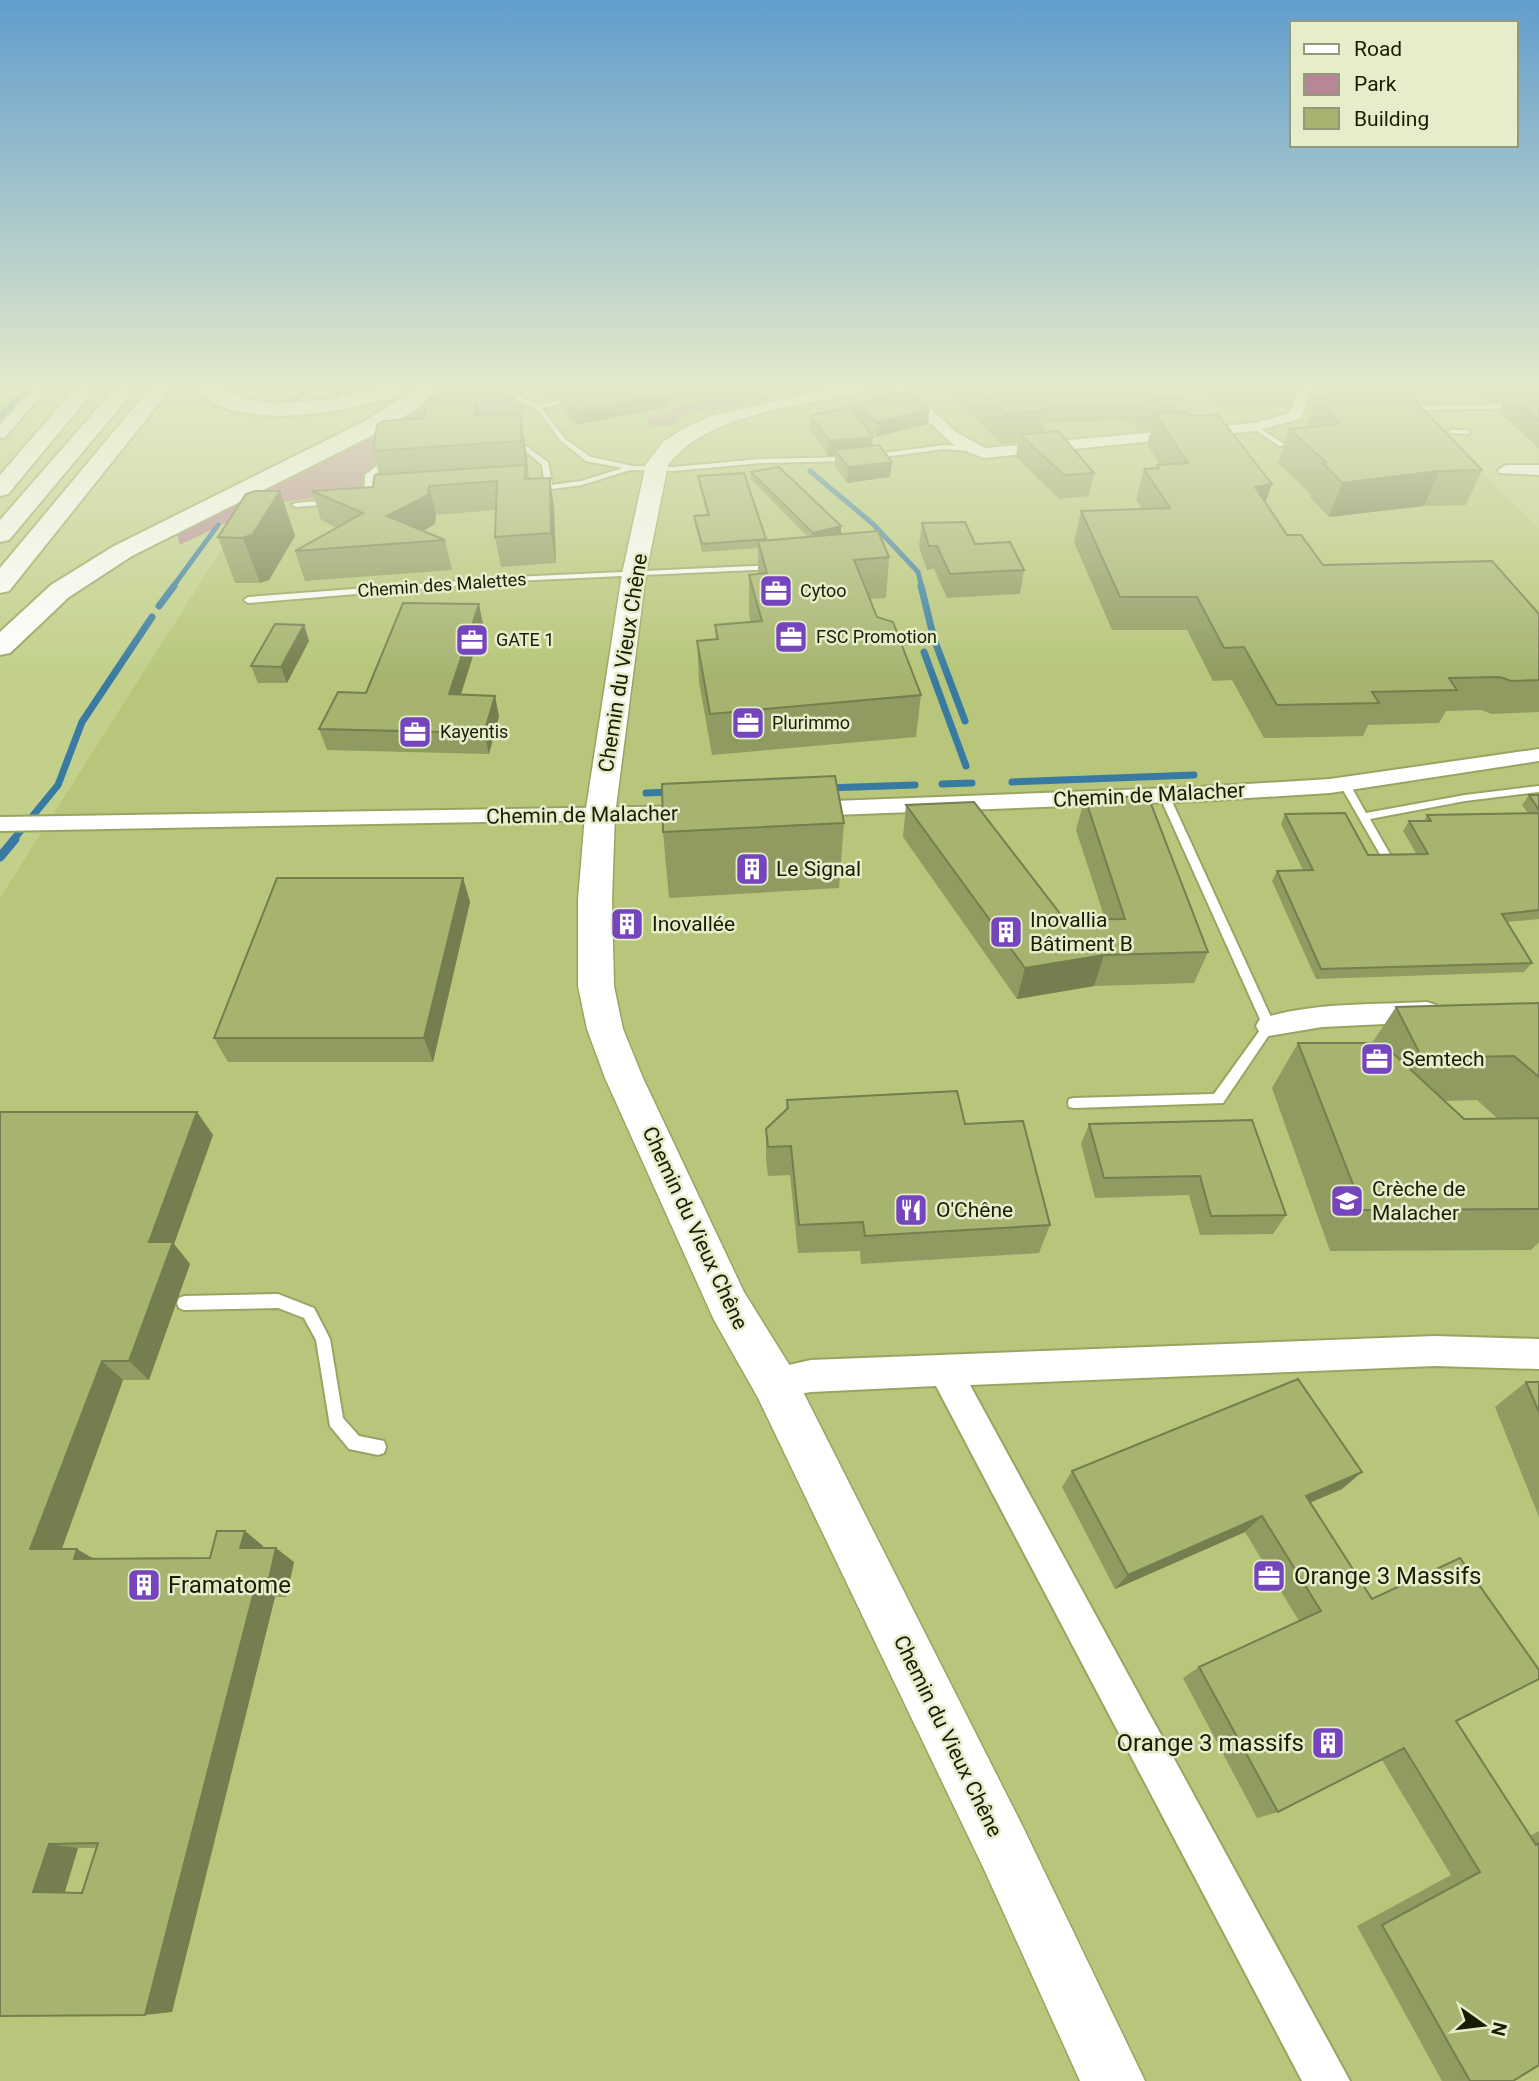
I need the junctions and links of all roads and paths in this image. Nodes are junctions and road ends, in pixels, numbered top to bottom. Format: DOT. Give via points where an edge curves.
graph roads {
  1 [pos="44,484"];
  2 [pos="83,484"];
  3 [pos="256,484"];
  4 [pos="368,484"];
  5 [pos="548,484"];
  6 [pos="570,484"];
  7 [pos="652,484"];
  8 [pos="549,488"];
  9 [pos="530,489"];
  10 [pos="379,499"];
  11 [pos="367,500"];
  12 [pos="355,501"];
  13 [pos="343,502"];
  14 [pos="296,505"];
  15 [pos="0,535"];
  16 [pos="781,567"];
  17 [pos="635,573"];
  18 [pos="0,585"];
  19 [pos="248,600"];
  20 [pos="0,647"];
  21 [pos="1539,755"];
  22 [pos="1344,783"];
  23 [pos="1539,789"];
  24 [pos="1164,795"];
  25 [pos="780,810"];
  26 [pos="716,812"];
  27 [pos="600,816"];
  28 [pos="1363,817"];
  29 [pos="1,824"];
  30 [pos="1386,856"];
  31 [pos="1452,1011"];
  32 [pos="1269,1026"];
  33 [pos="1074,1103"];
  34 [pos="184,1303"];
  35 [pos="1539,1354"];
  36 [pos="945,1370"];
  37 [pos="774,1382"];
  38 [pos="378,1447"];
  39 [pos="1113,2081"];
  40 [pos="1327,2081"];
  1 -- 15 [label="highway"];
  2 -- 18 [label="highway"];
  3 -- 20 [label="highway" via="122,551 60,591"];
  4 -- 11 [label="lane"];
  5 -- 8 [label="lane"];
  6 -- 8 [label="lane"];
  7 -- 17 [label="main road, Chemin du Vieux Chêne"];
  8 -- 9 [label="lane"];
  10 -- 11 [label="lane"];
  11 -- 12 [label="lane"];
  13 -- 14 [label="lane"];
  16 -- 17 [label="lane, Chemin des Malettes"];
  17 -- 19 [label="lane, Chemin des Malettes"];
  17 -- 27 [label="main road, Chemin du Vieux Chêne"];
  21 -- 22 [label="street, Chemin de Malacher"];
  22 -- 24 [label="street, Chemin de Malacher"];
  22 -- 28 [label="lane"];
  23 -- 28 [label="lane"];
  24 -- 25 [label="street, Chemin de Malacher"];
  24 -- 32 [label="lane"];
  26 -- 27 [label="street, Chemin de Malacher"];
  27 -- 29 [label="street, Chemin de Malacher"];
  27 -- 37 [label="main road, Chemin du Vieux Chêne" via="596,986 605,1029 729,1306"];
  28 -- 30 [label="lane"];
  31 -- 32 [label="street" via="1322,1017"];
  32 -- 33 [label="lane" via="1217,1099"];
  34 -- 38 [label="lane" via="278,1300 309,1313 323,1339 335,1421 355,1443"];
  35 -- 36 [label="street" via="1435,1351"];
  36 -- 37 [label="street"];
  36 -- 40 [label="street"];
  37 -- 39 [label="main road, Chemin du Vieux Chêne"];
}
